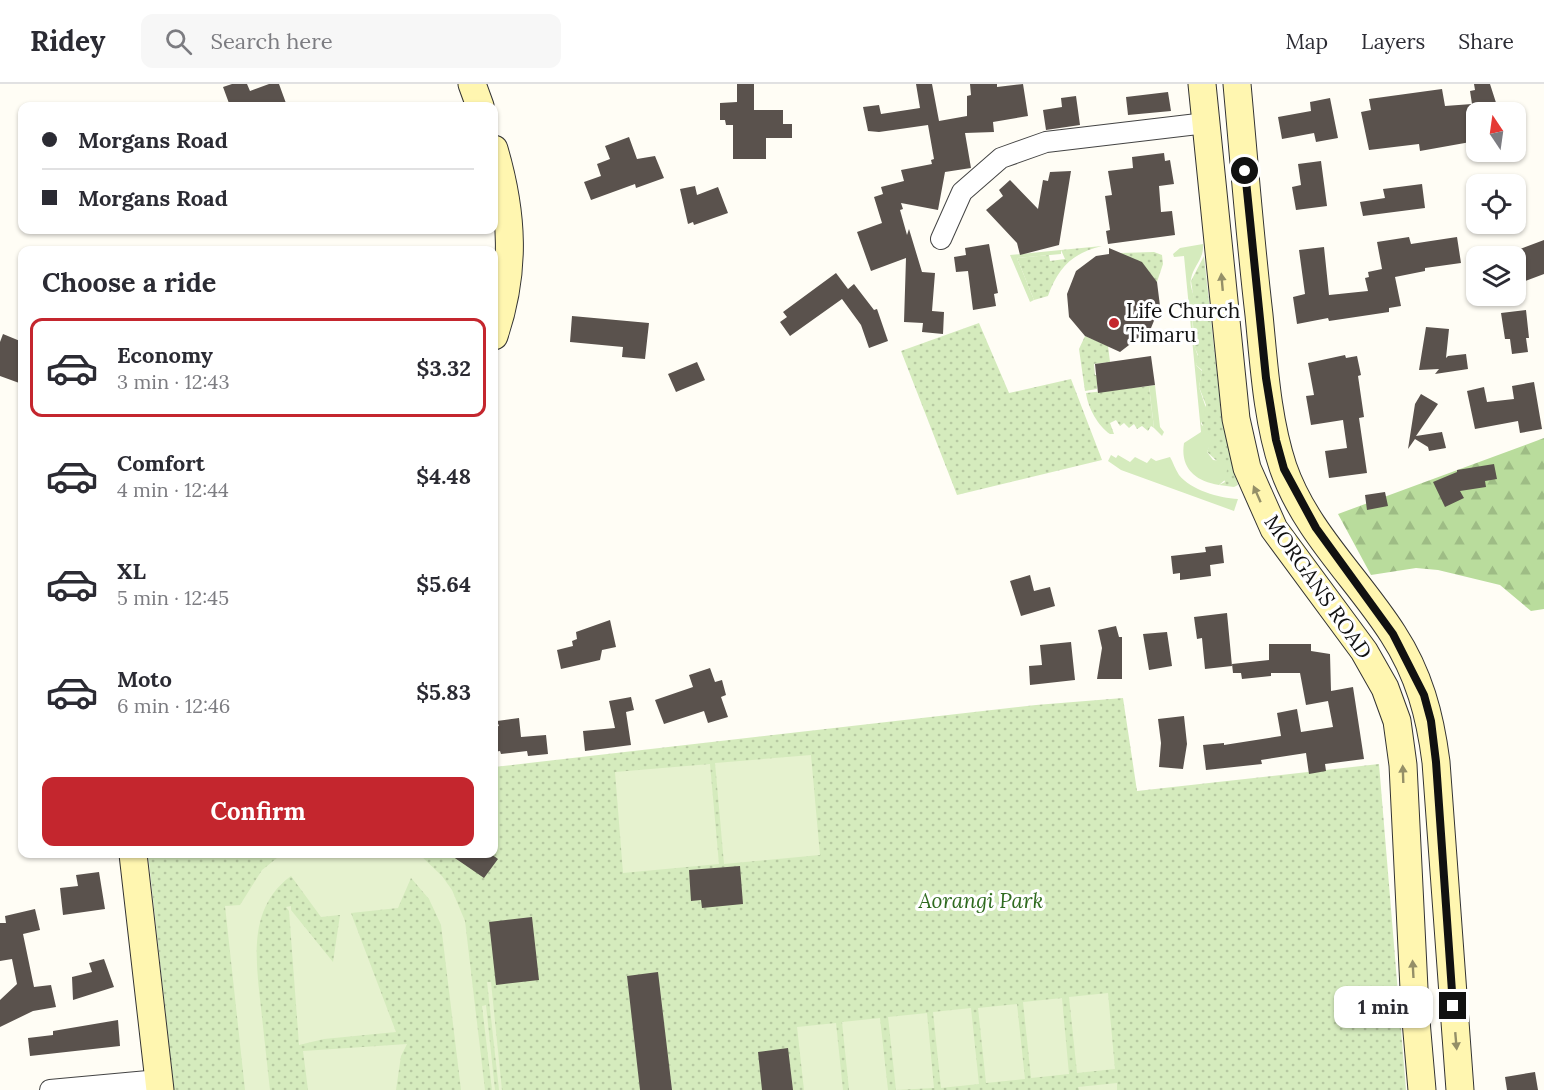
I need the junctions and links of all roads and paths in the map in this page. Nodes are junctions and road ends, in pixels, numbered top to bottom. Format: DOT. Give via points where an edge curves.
graph roads {
  1 [pos="471,84"];
  2 [pos="1202,84"];
  3 [pos="1237,84"];
  4 [pos="478,102"];
  5 [pos="1206,123"];
  6 [pos="498,163"];
  7 [pos="941,239"];
  8 [pos="498,319"];
  9 [pos="133,858"];
  10 [pos="159,1085"];
  11 [pos="50,1090"];
  12 [pos="1422,1090"];
  13 [pos="1460,1090"];
  1 -- 4 [label="street"];
  2 -- 5 [label="street, MORGANS ROAD"];
  3 -- 13 [label="street, MORGANS ROAD, one-way" via="1263,355 1284,469 1316,528 1393,634 1424,695 1431,721"];
  5 -- 7 [label="street" via="1046,142 1001,158 962,192"];
  12 -- 5 [label="street, MORGANS ROAD, one-way" via="1403,765 1397,721 1375,668 1274,529 1246,468 1236,418"];
  6 -- 8 [label="street" via="506,190 510,233 507,282"];
  9 -- 10 [label="street"];
  10 -- 11 [label="street"];
}
